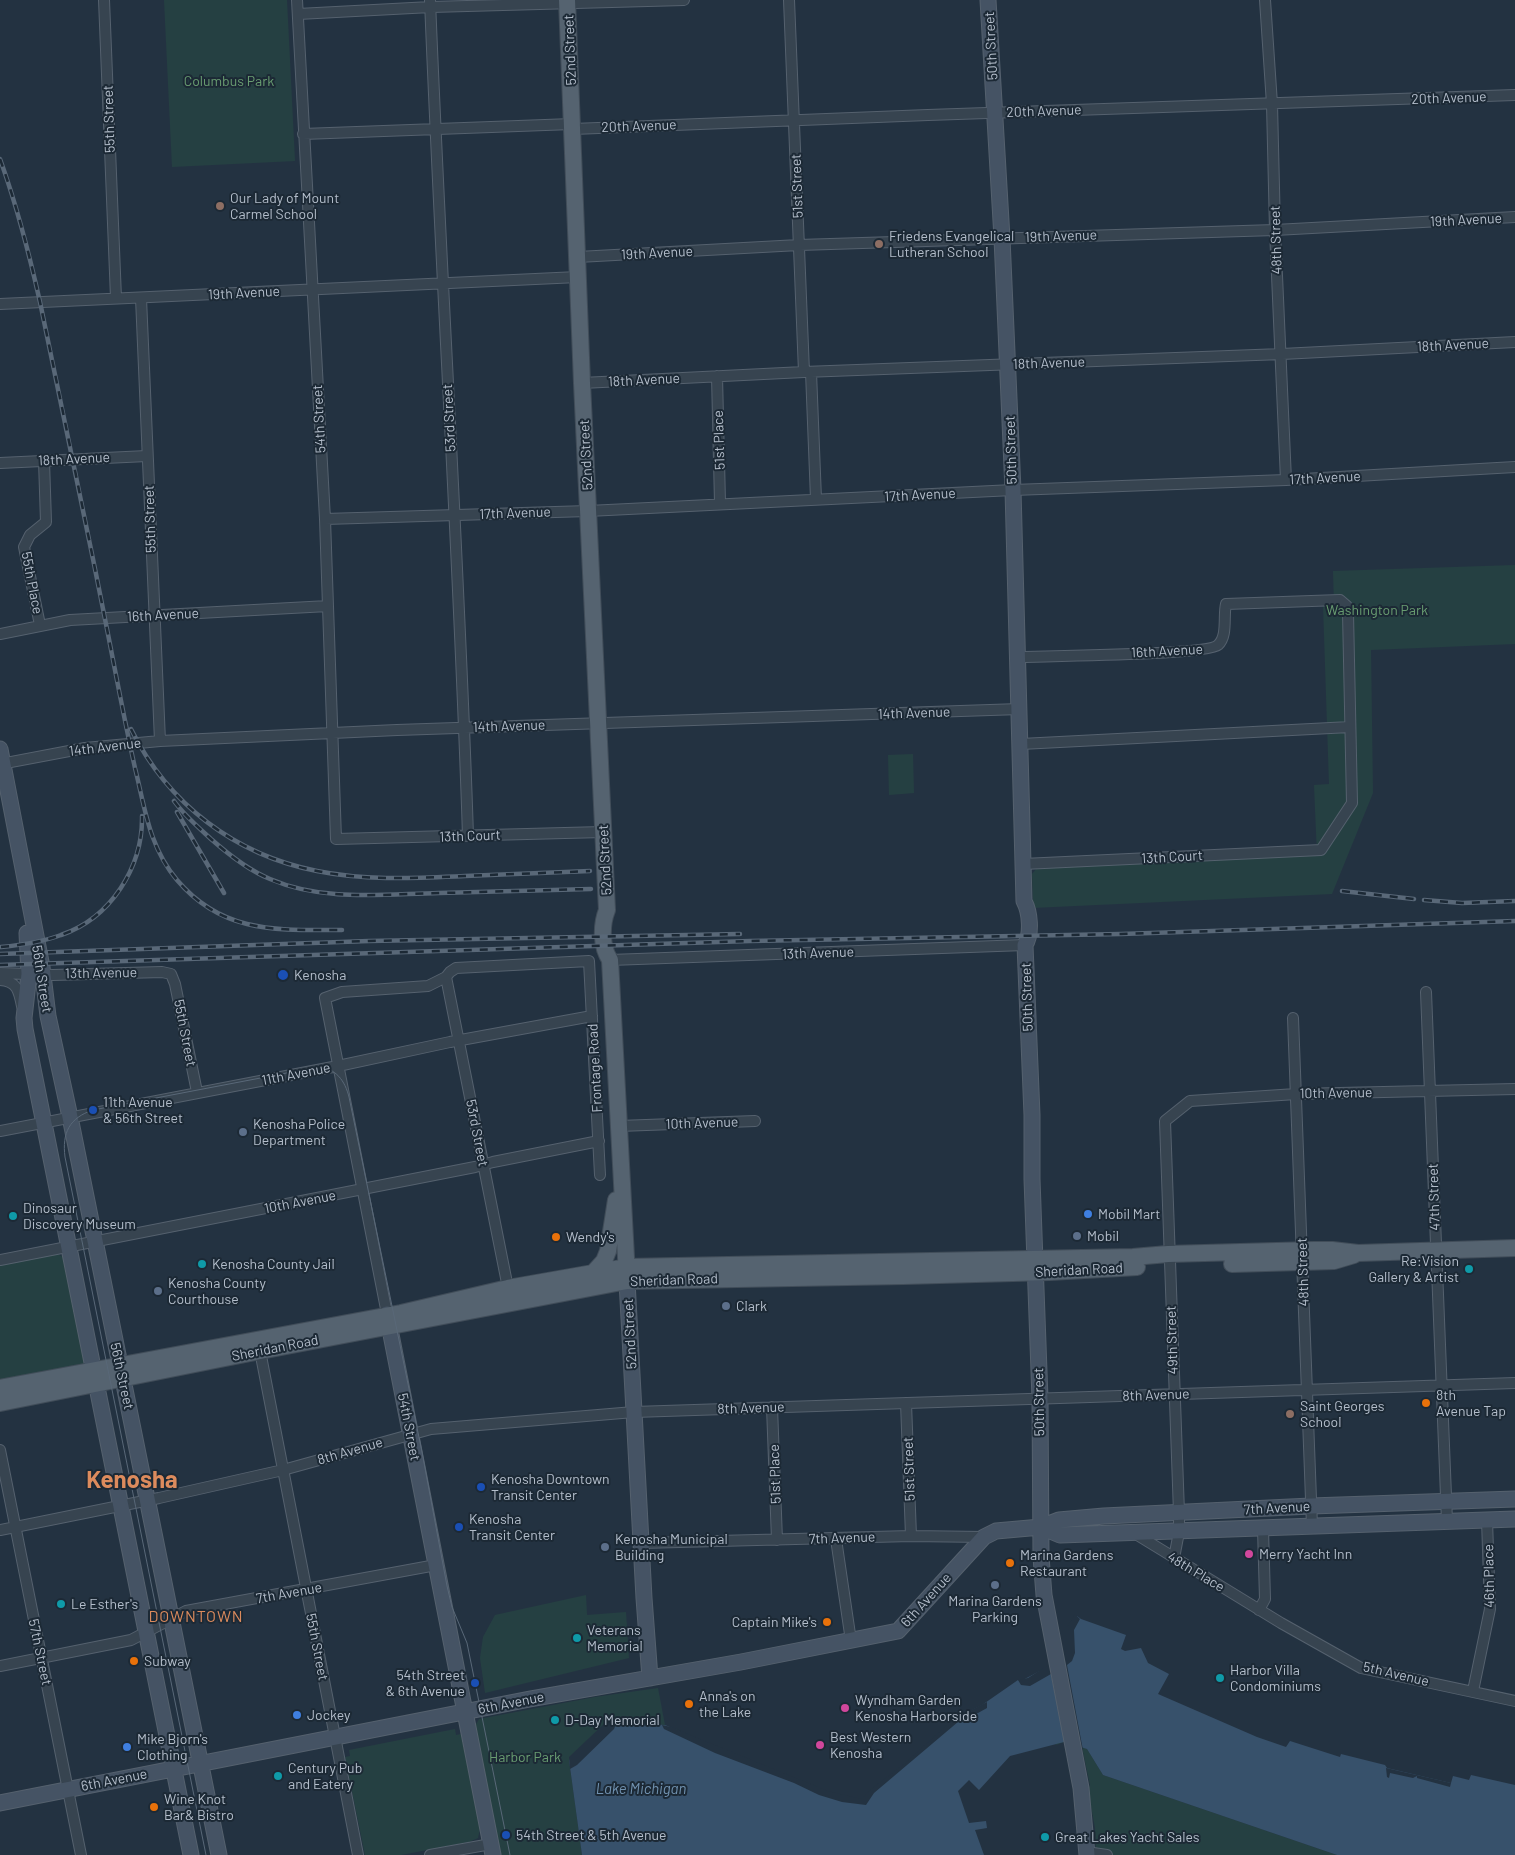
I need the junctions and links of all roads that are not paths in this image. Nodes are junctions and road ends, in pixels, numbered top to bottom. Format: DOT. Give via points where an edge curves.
graph roads {
  1 [pos="104,0"];
  2 [pos="297,0"];
  3 [pos="684,0"];
  4 [pos="789,0"];
  5 [pos="988,0"];
  6 [pos="1265,0"];
  7 [pos="568,2"];
  8 [pos="431,3"];
  9 [pos="298,14"];
  10 [pos="1515,95"];
  11 [pos="1272,104"];
  12 [pos="995,113"];
  13 [pos="794,121"];
  14 [pos="572,126"];
  15 [pos="435,129"];
  16 [pos="303,134"];
  17 [pos="1515,218"];
  18 [pos="1275,230"];
  19 [pos="1002,238"];
  20 [pos="800,245"];
  21 [pos="578,257"];
  22 [pos="578,277"];
  23 [pos="443,284"];
  24 [pos="311,290"];
  25 [pos="116,298"];
  26 [pos="141,298"];
  27 [pos="0,304"];
  28 [pos="1515,342"];
  29 [pos="1282,354"];
  30 [pos="1008,365"];
  31 [pos="808,372"];
  32 [pos="717,376"];
  33 [pos="582,383"];
  34 [pos="147,456"];
  35 [pos="44,460"];
  36 [pos="0,463"];
  37 [pos="1515,466"];
  38 [pos="1286,480"];
  39 [pos="1013,490"];
  40 [pos="816,499"];
  41 [pos="720,503"];
  42 [pos="588,511"];
  43 [pos="454,515"];
  44 [pos="325,520"];
  45 [pos="328,606"];
  46 [pos="154,616"];
  47 [pos="40,625"];
  48 [pos="0,634"];
  49 [pos="1019,657"];
  50 [pos="1020,709"];
  51 [pos="599,723"];
  52 [pos="1350,727"];
  53 [pos="464,728"];
  54 [pos="332,733"];
  55 [pos="160,741"];
  56 [pos="1021,744"];
  57 [pos="1,759"];
  58 [pos="603,832"];
  59 [pos="468,836"];
  60 [pos="336,839"];
  61 [pos="1023,864"];
  62 [pos="1025,945"];
  63 [pos="610,960"];
  64 [pos="0,973"];
  65 [pos="36,974"];
  66 [pos="171,974"];
  67 [pos="446,977"];
  68 [pos="0,980"];
  69 [pos="1426,992"];
  70 [pos="592,1016"];
  71 [pos="24,1018"];
  72 [pos="1293,1018"];
  73 [pos="460,1041"];
  74 [pos="338,1066"];
  75 [pos="1515,1088"];
  76 [pos="1430,1091"];
  77 [pos="198,1092"];
  78 [pos="1296,1094"];
  79 [pos="70,1117"];
  80 [pos="755,1121"];
  81 [pos="1165,1121"];
  82 [pos="43,1122"];
  83 [pos="618,1126"];
  84 [pos="0,1131"];
  85 [pos="599,1141"];
  86 [pos="483,1165"];
  87 [pos="621,1170"];
  88 [pos="600,1175"];
  89 [pos="363,1190"];
  90 [pos="95,1242"];
  91 [pos="69,1247"];
  92 [pos="1515,1248"];
  93 [pos="1437,1251"];
  94 [pos="1303,1256"];
  95 [pos="0,1260"];
  96 [pos="1169,1260"];
  97 [pos="1035,1266"];
  98 [pos="594,1272"];
  99 [pos="627,1274"];
  100 [pos="508,1288"];
  101 [pos="388,1320"];
  102 [pos="260,1351"];
  103 [pos="121,1372"];
  104 [pos="95,1377"];
  105 [pos="1515,1383"];
  106 [pos="1442,1385"];
  107 [pos="0,1388"];
  108 [pos="1308,1389"];
  109 [pos="1174,1394"];
  110 [pos="1040,1399"];
  111 [pos="0,1403"];
  112 [pos="906,1403"];
  113 [pos="772,1407"];
  114 [pos="634,1412"];
  115 [pos="411,1434"];
  116 [pos="0,1450"];
  117 [pos="283,1470"];
  118 [pos="1515,1499"];
  119 [pos="148,1500"];
  120 [pos="1446,1502"];
  121 [pos="122,1506"];
  122 [pos="1312,1506"];
  123 [pos="1178,1513"];
  124 [pos="1515,1519"];
  125 [pos="1487,1520"];
  126 [pos="1447,1521"];
  127 [pos="1312,1526"];
  128 [pos="16,1527"];
  129 [pos="1041,1527"];
  130 [pos="1263,1529"];
  131 [pos="0,1530"];
  132 [pos="1179,1532"];
  133 [pos="1133,1533"];
  134 [pos="911,1536"];
  135 [pos="984,1537"];
  136 [pos="836,1539"];
  137 [pos="777,1540"];
  138 [pos="641,1543"];
  139 [pos="1174,1558"];
  140 [pos="436,1564"];
  141 [pos="306,1589"];
  142 [pos="1259,1610"];
  143 [pos="171,1619"];
  144 [pos="146,1632"];
  145 [pos="851,1641"];
  146 [pos="41,1659"];
  147 [pos="0,1666"];
  148 [pos="650,1678"];
  149 [pos="1473,1691"];
  150 [pos="1515,1701"];
  151 [pos="464,1712"];
  152 [pos="335,1738"];
  153 [pos="200,1764"];
  154 [pos="174,1769"];
  155 [pos="68,1789"];
  156 [pos="0,1803"];
  157 [pos="492,1849"];
  158 [pos="1086,1853"];
  159 [pos="81,1855"];
  160 [pos="191,1855"];
  161 [pos="219,1855"];
  162 [pos="358,1855"];
  163 [pos="430,1855"];
  164 [pos="1107,1855"];
  1 -- 25 [label="street, 55th Street"];
  2 -- 9 [label="street, 54th Street"];
  3 -- 7 [label="street"];
  4 -- 13 [label="street, 51st Street"];
  5 -- 12 [label="street, 50th Street"];
  6 -- 11 [label="street, 48th Street"];
  7 -- 8 [label="street"];
  7 -- 14 [label="main road, 52nd Street"];
  8 -- 9 [label="street"];
  8 -- 15 [label="street, 53rd Street"];
  9 -- 16 [label="street, 54th Street"];
  10 -- 11 [label="street, 20th Avenue"];
  11 -- 12 [label="street, 20th Avenue"];
  11 -- 18 [label="street, 48th Street"];
  12 -- 13 [label="street, 20th Avenue"];
  12 -- 19 [label="street, 50th Street"];
  13 -- 14 [label="street, 20th Avenue"];
  13 -- 20 [label="street, 51st Street"];
  14 -- 15 [label="street, 20th Avenue"];
  14 -- 21 [label="main road, 52nd Street"];
  15 -- 16 [label="street, 20th Avenue"];
  15 -- 23 [label="street, 53rd Street"];
  16 -- 24 [label="street, 54th Street"];
  17 -- 18 [label="street, 19th Avenue"];
  18 -- 19 [label="street, 19th Avenue"];
  18 -- 29 [label="street, 48th Street"];
  19 -- 20 [label="street, 19th Avenue"];
  19 -- 30 [label="street, 50th Street"];
  20 -- 21 [label="street, 19th Avenue"];
  20 -- 31 [label="street, 51st Street"];
  21 -- 22 [label="main road, 52nd Street"];
  22 -- 23 [label="street, 19th Avenue"];
  22 -- 33 [label="main road, 52nd Street"];
  23 -- 24 [label="street, 19th Avenue"];
  23 -- 43 [label="street, 53rd Street"];
  24 -- 26 [label="street, 19th Avenue"];
  24 -- 44 [label="street, 54th Street"];
  25 -- 26 [label="street, 19th Avenue"];
  25 -- 27 [label="street, 19th Avenue"];
  26 -- 34 [label="street, 55th Street"];
  28 -- 29 [label="street, 18th Avenue"];
  29 -- 30 [label="street, 18th Avenue"];
  29 -- 38 [label="street, 48th Street"];
  30 -- 31 [label="street, 18th Avenue"];
  30 -- 39 [label="street, 50th Street"];
  31 -- 32 [label="street, 18th Avenue"];
  31 -- 40 [label="street, 51st Street"];
  32 -- 33 [label="street, 18th Avenue"];
  32 -- 41 [label="street, 51st Place"];
  33 -- 42 [label="main road, 52nd Street"];
  34 -- 35 [label="street, 18th Avenue"];
  34 -- 46 [label="street, 55th Street"];
  35 -- 36 [label="street, 18th Avenue"];
  35 -- 47 [label="street, 55th Place" via="46,522 30,535 24,547"];
  37 -- 38 [label="street, 17th Avenue"];
  38 -- 39 [label="street, 17th Avenue"];
  39 -- 40 [label="street, 17th Avenue"];
  39 -- 49 [label="street, 50th Street"];
  40 -- 41 [label="street, 17th Avenue"];
  41 -- 42 [label="street, 17th Avenue"];
  42 -- 43 [label="street, 17th Avenue"];
  42 -- 51 [label="main road, 52nd Street"];
  43 -- 44 [label="street, 17th Avenue"];
  43 -- 53 [label="street, 53rd Street"];
  44 -- 45 [label="street, 54th Street"];
  45 -- 46 [label="street, 16th Avenue"];
  45 -- 54 [label="street, 54th Street"];
  46 -- 47 [label="street, 16th Avenue"];
  46 -- 55 [label="street, 55th Street"];
  47 -- 48 [label="street, 16th Avenue"];
  49 -- 50 [label="street, 50th Street"];
  49 -- 52 [label="street, 16th Avenue" via="1212,648 1224,635 1226,604 1340,600 1347,606 1348,613"];
  50 -- 51 [label="street, 14th Avenue"];
  50 -- 56 [label="street, 50th Street"];
  51 -- 53 [label="street, 14th Avenue"];
  51 -- 58 [label="main road, 52nd Street"];
  52 -- 56 [label="street"];
  52 -- 61 [label="street, 13th Court" via="1352,803 1321,850"];
  53 -- 54 [label="street, 14th Avenue"];
  53 -- 59 [label="street, 53rd Street"];
  54 -- 55 [label="street, 14th Avenue"];
  54 -- 60 [label="street, 54th Street"];
  55 -- 57 [label="street, 14th Avenue"];
  56 -- 61 [label="street, 50th Street"];
  57 -- 65 [label="street, 56th Street" via="27,896"];
  58 -- 59 [label="street, 13th Court"];
  58 -- 63 [label="main road, 52nd Street" via="607,910 613,919 615,951"];
  59 -- 60 [label="street, 13th Court"];
  61 -- 62 [label="street, 50th Street" via="1024,901 1020,908 1021,940"];
  62 -- 63 [label="street, 13th Avenue"];
  62 -- 97 [label="street, 50th Street"];
  63 -- 83 [label="main road, 52nd Street"];
  64 -- 65 [label="street, 13th Avenue"];
  65 -- 66 [label="street, 13th Avenue"];
  65 -- 71 [label="street, 56th Street"];
  65 -- 79 [label="street, 56th Street"];
  66 -- 77 [label="street, 55th Street"];
  67 -- 70 [label="street, Frontage Road" via="456,968 589,961"];
  67 -- 73 [label="street, 53rd Street"];
  67 -- 74 [label="street, 54th Street" via="428,986 342,992 324,998"];
  68 -- 71 [label="street" via="10,981 17,988"];
  69 -- 76 [label="street, 47th Street"];
  70 -- 73 [label="street, 11th Avenue"];
  70 -- 85 [label="street, Frontage Road"];
  71 -- 82 [label="street, 56th Street"];
  72 -- 78 [label="street, 48th Street"];
  73 -- 74 [label="street, 11th Avenue"];
  73 -- 86 [label="street, 53rd Street"];
  74 -- 77 [label="street, 11th Avenue"];
  74 -- 89 [label="street, 54th Street"];
  75 -- 76 [label="street, 10th Avenue"];
  76 -- 78 [label="street, 10th Avenue"];
  76 -- 93 [label="street, 47th Street"];
  77 -- 79 [label="street, 11th Avenue"];
  78 -- 81 [label="street, 10th Avenue" via="1190,1101"];
  78 -- 94 [label="street, 48th Street"];
  79 -- 82 [label="street, 11th Avenue"];
  79 -- 90 [label="street, 56th Street"];
  80 -- 83 [label="street, 10th Avenue"];
  81 -- 96 [label="street, 49th Street"];
  82 -- 84 [label="street, 11th Avenue"];
  82 -- 91 [label="street, 56th Street"];
  83 -- 87 [label="main road, 52nd Street"];
  85 -- 86 [label="street, 10th Avenue"];
  85 -- 88 [label="street, Frontage Road"];
  86 -- 89 [label="street, 10th Avenue"];
  86 -- 100 [label="street, 53rd Street"];
  87 -- 98 [label="main road" via="608,1251"];
  87 -- 99 [label="main road, 52nd Street"];
  89 -- 90 [label="street, 10th Avenue"];
  89 -- 101 [label="street, 54th Street"];
  90 -- 91 [label="street, 10th Avenue"];
  90 -- 103 [label="street, 56th Street"];
  91 -- 95 [label="street, 10th Avenue"];
  91 -- 104 [label="street, 56th Street"];
  92 -- 93 [label="main road, Sheridan Road"];
  93 -- 94 [label="main road, Sheridan Road" via="1358,1254 1334,1261"];
  93 -- 106 [label="street, 47th Street"];
  94 -- 96 [label="main road, Sheridan Road"];
  94 -- 108 [label="street, 48th Street"];
  96 -- 97 [label="main road, Sheridan Road"];
  96 -- 109 [label="street, 49th Street"];
  97 -- 99 [label="main road, Sheridan Road"];
  97 -- 110 [label="street, 50th Street"];
  98 -- 99 [label="main road, Sheridan Road"];
  98 -- 100 [label="main road, Sheridan Road"];
  99 -- 101 [label="main road, Sheridan Road"];
  99 -- 114 [label="street, 52nd Street"];
  100 -- 101 [label="main road, Sheridan Road"];
  101 -- 102 [label="main road, Sheridan Road"];
  101 -- 103 [label="main road, Sheridan Road"];
  101 -- 115 [label="street, 54th Street"];
  102 -- 103 [label="main road, Sheridan Road"];
  102 -- 117 [label="street, 55th Street"];
  103 -- 104 [label="main road, Sheridan Road"];
  103 -- 119 [label="street, 56th Street"];
  104 -- 107 [label="main road, Sheridan Road"];
  104 -- 111 [label="main road, Sheridan Road"];
  104 -- 121 [label="street, 56th Street"];
  105 -- 106 [label="street, 8th Avenue"];
  106 -- 108 [label="street, 8th Avenue"];
  106 -- 120 [label="street, 47th Street"];
  108 -- 109 [label="street, 8th Avenue"];
  108 -- 122 [label="street, 48th Street"];
  109 -- 110 [label="street, 8th Avenue"];
  109 -- 123 [label="street, 49th Street"];
  110 -- 112 [label="street, 8th Avenue"];
  110 -- 129 [label="street, 50th Street"];
  112 -- 113 [label="street, 8th Avenue"];
  112 -- 134 [label="street, 51st Street"];
  113 -- 114 [label="street, 8th Avenue"];
  113 -- 137 [label="street, 51st Place"];
  114 -- 115 [label="street, 8th Avenue" via="431,1428"];
  114 -- 138 [label="street, 52nd Street"];
  115 -- 117 [label="street, 8th Avenue"];
  115 -- 140 [label="street, 54th Street"];
  116 -- 128 [label="street, 57th Street"];
  117 -- 119 [label="street, 8th Avenue"];
  117 -- 141 [label="street, 55th Street"];
  118 -- 120 [label="street, 7th Avenue"];
  119 -- 121 [label="street, 8th Avenue"];
  119 -- 143 [label="street, 56th Street"];
  120 -- 122 [label="street, 7th Avenue"];
  120 -- 126 [label="street, 47th Street"];
  121 -- 128 [label="street, 8th Avenue"];
  121 -- 144 [label="street, 56th Street"];
  122 -- 123 [label="street, 7th Avenue"];
  122 -- 127 [label="street, 48th Street"];
  123 -- 129 [label="street, 7th Avenue" via="1059,1520"];
  123 -- 132 [label="street, 49th Street"];
  124 -- 125 [label="street, 7th Avenue"];
  125 -- 126 [label="street, 7th Avenue"];
  125 -- 149 [label="street, 46th Place" via="1490,1610"];
  126 -- 127 [label="street, 7th Avenue"];
  127 -- 130 [label="street, 7th Avenue"];
  128 -- 131 [label="street, 8th Avenue"];
  128 -- 146 [label="street, 57th Street"];
  129 -- 133 [label="street, 7th Avenue" via="1060,1535"];
  129 -- 135 [label="street, 7th Avenue" via="996,1531"];
  129 -- 158 [label="street, 50th Street" via="1042,1576 1082,1788"];
  130 -- 132 [label="street, 7th Avenue"];
  130 -- 142 [label="street" via="1265,1599"];
  132 -- 133 [label="street, 7th Avenue"];
  132 -- 139 [label="street, 49th Street"];
  133 -- 139 [label="street, 48th Place"];
  134 -- 135 [label="street, 7th Avenue"];
  134 -- 136 [label="street, 7th Avenue"];
  135 -- 145 [label="street, 6th Avenue" via="898,1631"];
  136 -- 137 [label="street, 7th Avenue"];
  136 -- 145 [label="street"];
  137 -- 138 [label="street, 7th Avenue"];
  138 -- 148 [label="street, 52nd Street"];
  139 -- 142 [label="street, 48th Place"];
  140 -- 141 [label="street, 7th Avenue"];
  140 -- 151 [label="street, 54th Street"];
  141 -- 143 [label="street, 7th Avenue" via="186,1611"];
  141 -- 152 [label="street, 55th Street"];
  142 -- 149 [label="street, 5th Avenue" via="1361,1668"];
  143 -- 144 [label="street, 7th Avenue"];
  143 -- 153 [label="street, 56th Street"];
  144 -- 146 [label="street, 7th Avenue" via="131,1640"];
  144 -- 154 [label="street, 56th Street"];
  145 -- 148 [label="street, 6th Avenue"];
  146 -- 147 [label="street, 7th Avenue"];
  146 -- 155 [label="street, 57th Street"];
  148 -- 151 [label="street, 6th Avenue"];
  149 -- 150 [label="street, 5th Avenue"];
  151 -- 152 [label="street, 6th Avenue"];
  151 -- 157 [label="street, 54th Street"];
  152 -- 153 [label="street, 6th Avenue"];
  152 -- 162 [label="street, 55th Street"];
  153 -- 154 [label="street, 6th Avenue"];
  153 -- 161 [label="street, 56th Street"];
  154 -- 155 [label="street, 6th Avenue"];
  154 -- 160 [label="street, 56th Street"];
  155 -- 156 [label="street, 6th Avenue"];
  155 -- 159 [label="street, 57th Street"];
  157 -- 163 [label="street"];
  158 -- 164 [label="street"];
}
